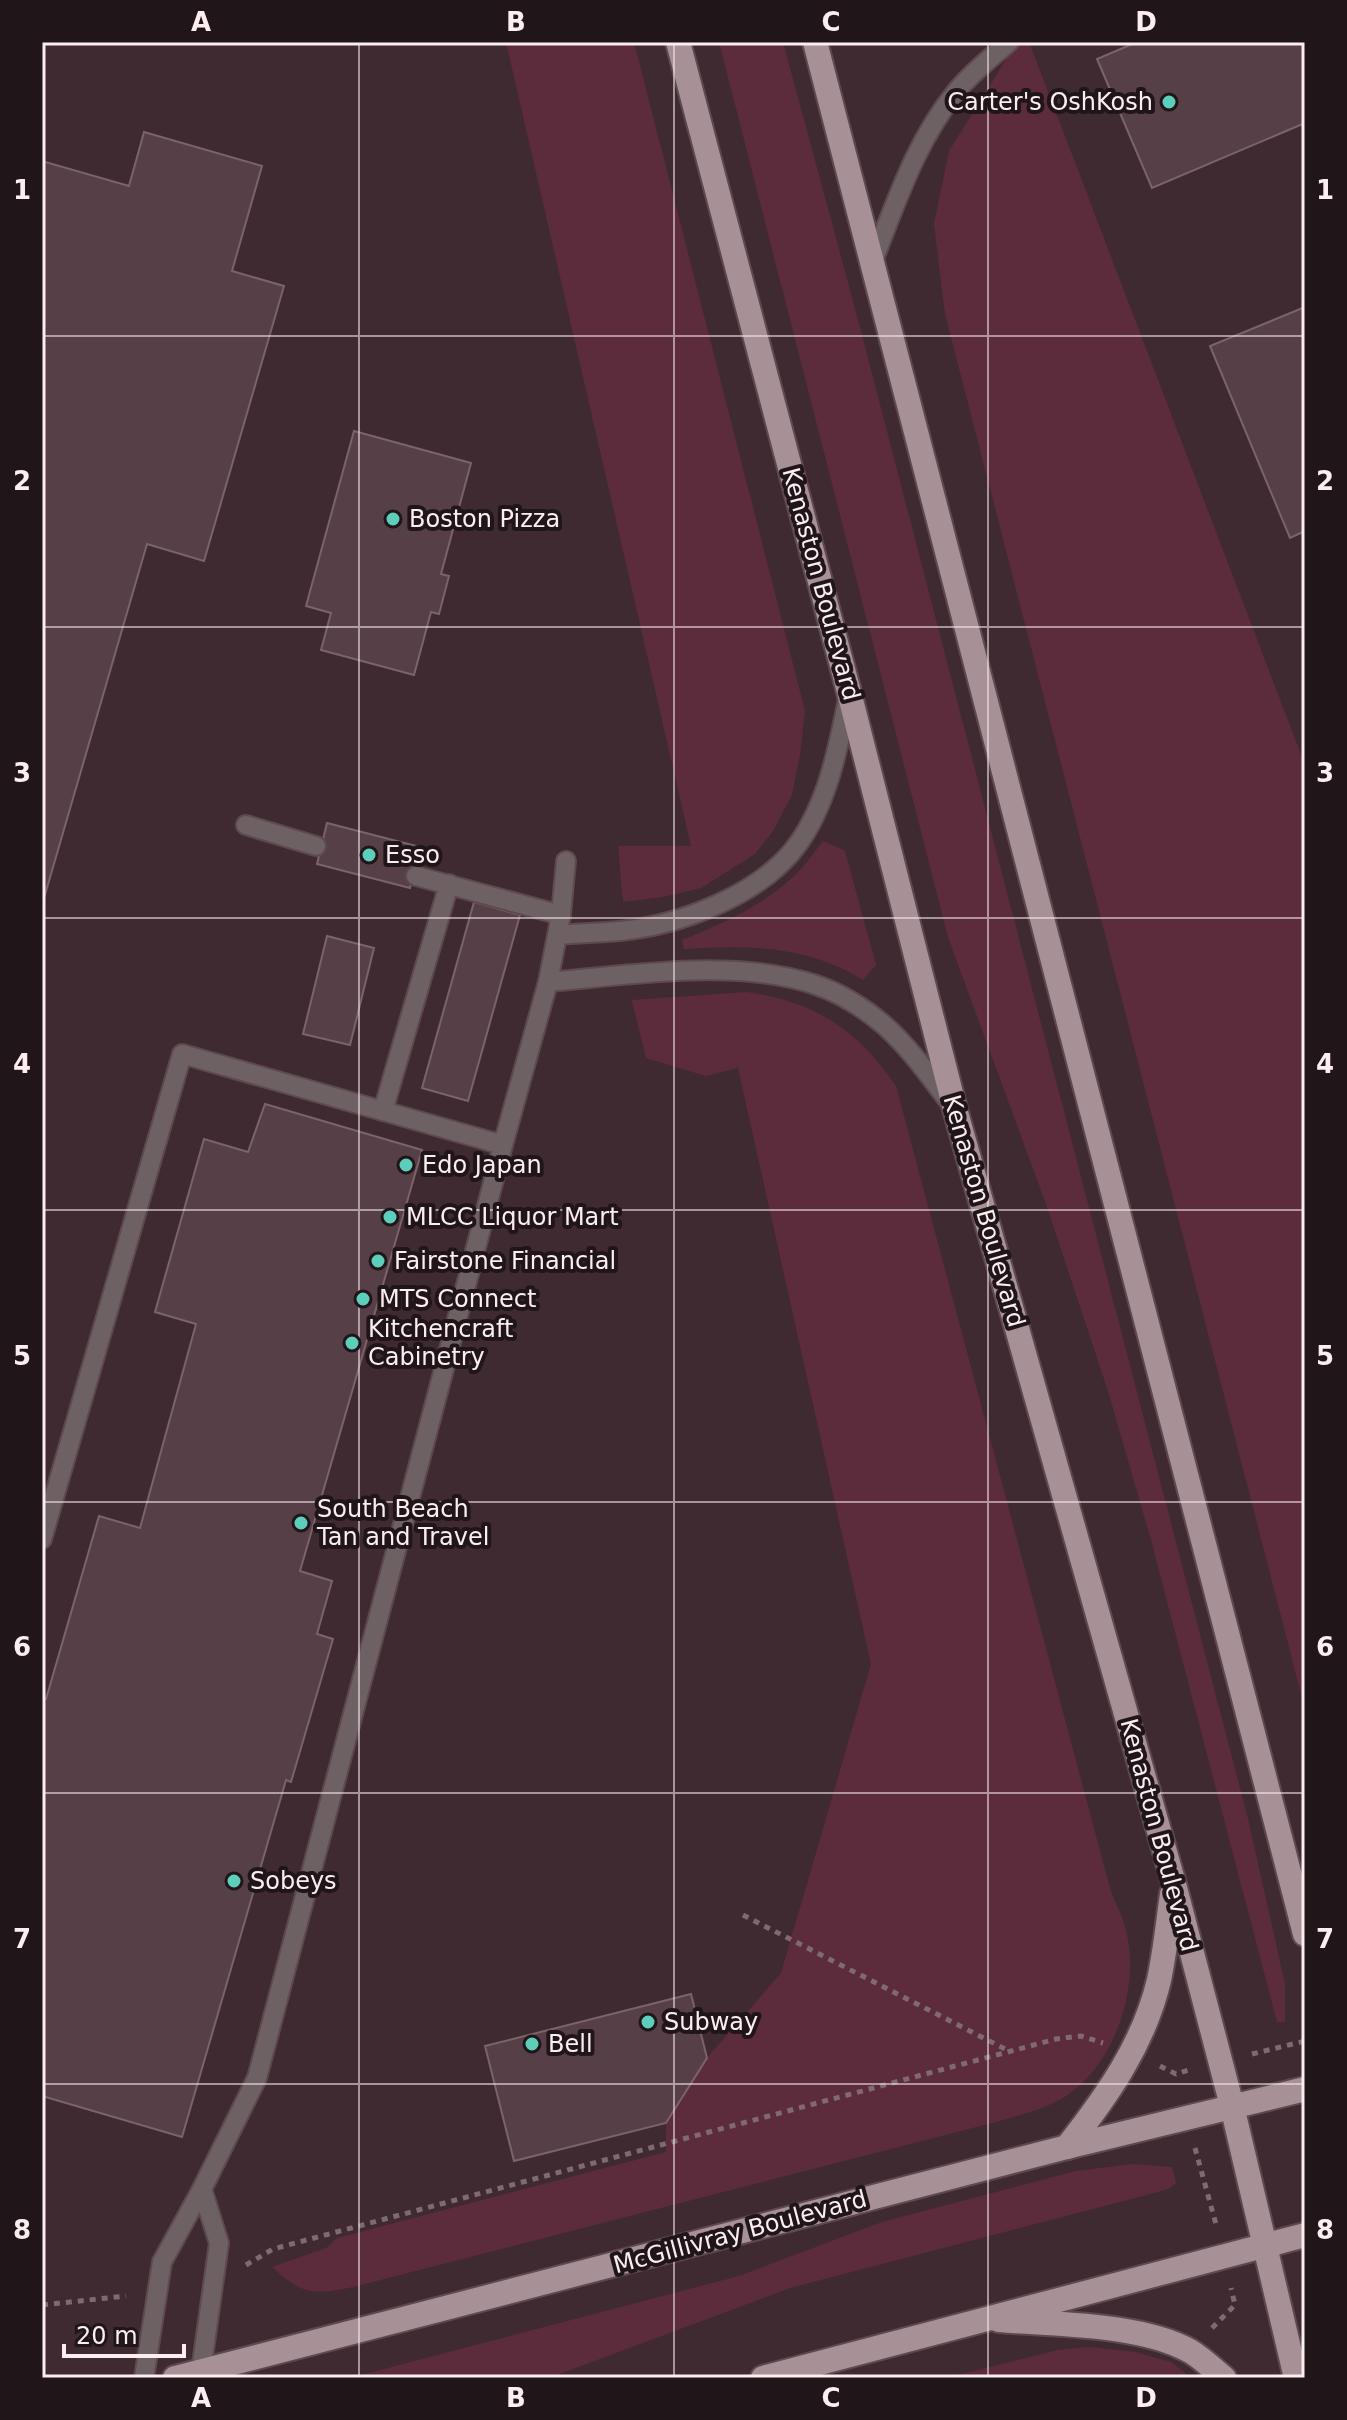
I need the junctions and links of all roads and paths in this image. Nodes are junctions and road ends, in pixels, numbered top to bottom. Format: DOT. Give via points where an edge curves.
graph roads {
  1 [pos="678,42"];
  2 [pos="815,42"];
  3 [pos="1009,42"];
  4 [pos="872,263"];
  5 [pos="849,692"];
  6 [pos="246,825"];
  7 [pos="316,846"];
  8 [pos="566,861"];
  9 [pos="416,876"];
  10 [pos="449,884"];
  11 [pos="561,915"];
  12 [pos="558,935"];
  13 [pos="548,982"];
  14 [pos="955,1109"];
  15 [pos="383,1111"];
  16 [pos="503,1145"];
  17 [pos="42,1539"];
  18 [pos="1296,1874"];
  19 [pos="1174,1884"];
  20 [pos="743,1915"];
  21 [pos="1305,1934"];
  22 [pos="1081,2036"];
  23 [pos="1010,2051"];
  24 [pos="1305,2089"];
  25 [pos="1232,2106"];
  26 [pos="1067,2147"];
  27 [pos="202,2189"];
  28 [pos="1305,2235"];
  29 [pos="1266,2245"];
  30 [pos="213,2285"];
  31 [pos="156,2293"];
  32 [pos="42,2305"];
  33 [pos="981,2319"];
  34 [pos="201,2375"];
  35 [pos="144,2378"];
  36 [pos="175,2378"];
  37 [pos="763,2378"];
  38 [pos="1224,2378"];
  39 [pos="1296,2378"];
  1 -- 5 [label="main road, Kenaston Boulevard"];
  2 -- 4 [label="main road"];
  3 -- 4 [label="lane" via="974,72 936,120 917,151"];
  4 -- 18 [label="main road"];
  5 -- 12 [label="lane" via="825,790 798,844 780,864 734,896 682,918 620,931"];
  5 -- 14 [label="main road, Kenaston Boulevard"];
  6 -- 7 [label="lane"];
  8 -- 11 [label="lane"];
  9 -- 10 [label="lane"];
  10 -- 11 [label="lane"];
  10 -- 15 [label="lane"];
  11 -- 12 [label="lane"];
  12 -- 13 [label="lane"];
  13 -- 14 [label="lane" via="724,971 778,975 817,985 884,1026"];
  13 -- 16 [label="lane"];
  14 -- 19 [label="main road, Kenaston Boulevard"];
  15 -- 16 [label="lane"];
  15 -- 17 [label="lane" via="182,1054"];
  16 -- 27 [label="lane" via="257,2078"];
  18 -- 21 [label="main road"];
  19 -- 25 [label="main road, Kenaston Boulevard"];
  19 -- 26 [label="main road" via="1159,1981 1133,2052"];
  20 -- 23 [label="path"];
  22 -- 23 [label="path"];
  23 -- 30 [label="path" via="273,2249"];
  24 -- 25 [label="main road, McGillivray Boulevard"];
  25 -- 26 [label="main road, McGillivray Boulevard"];
  25 -- 29 [label="main road, Kenaston Boulevard"];
  26 -- 34 [label="main road, McGillivray Boulevard"];
  27 -- 30 [label="lane" via="219,2243"];
  27 -- 31 [label="lane" via="162,2262"];
  28 -- 29 [label="main road"];
  29 -- 33 [label="main road"];
  29 -- 39 [label="main road, Kenaston Boulevard"];
  30 -- 34 [label="lane"];
  31 -- 32 [label="path"];
  31 -- 35 [label="lane"];
  33 -- 37 [label="main road"];
  33 -- 38 [label="main road" via="1150,2335 1190,2351"];
  34 -- 36 [label="main road, McGillivray Boulevard"];
}
